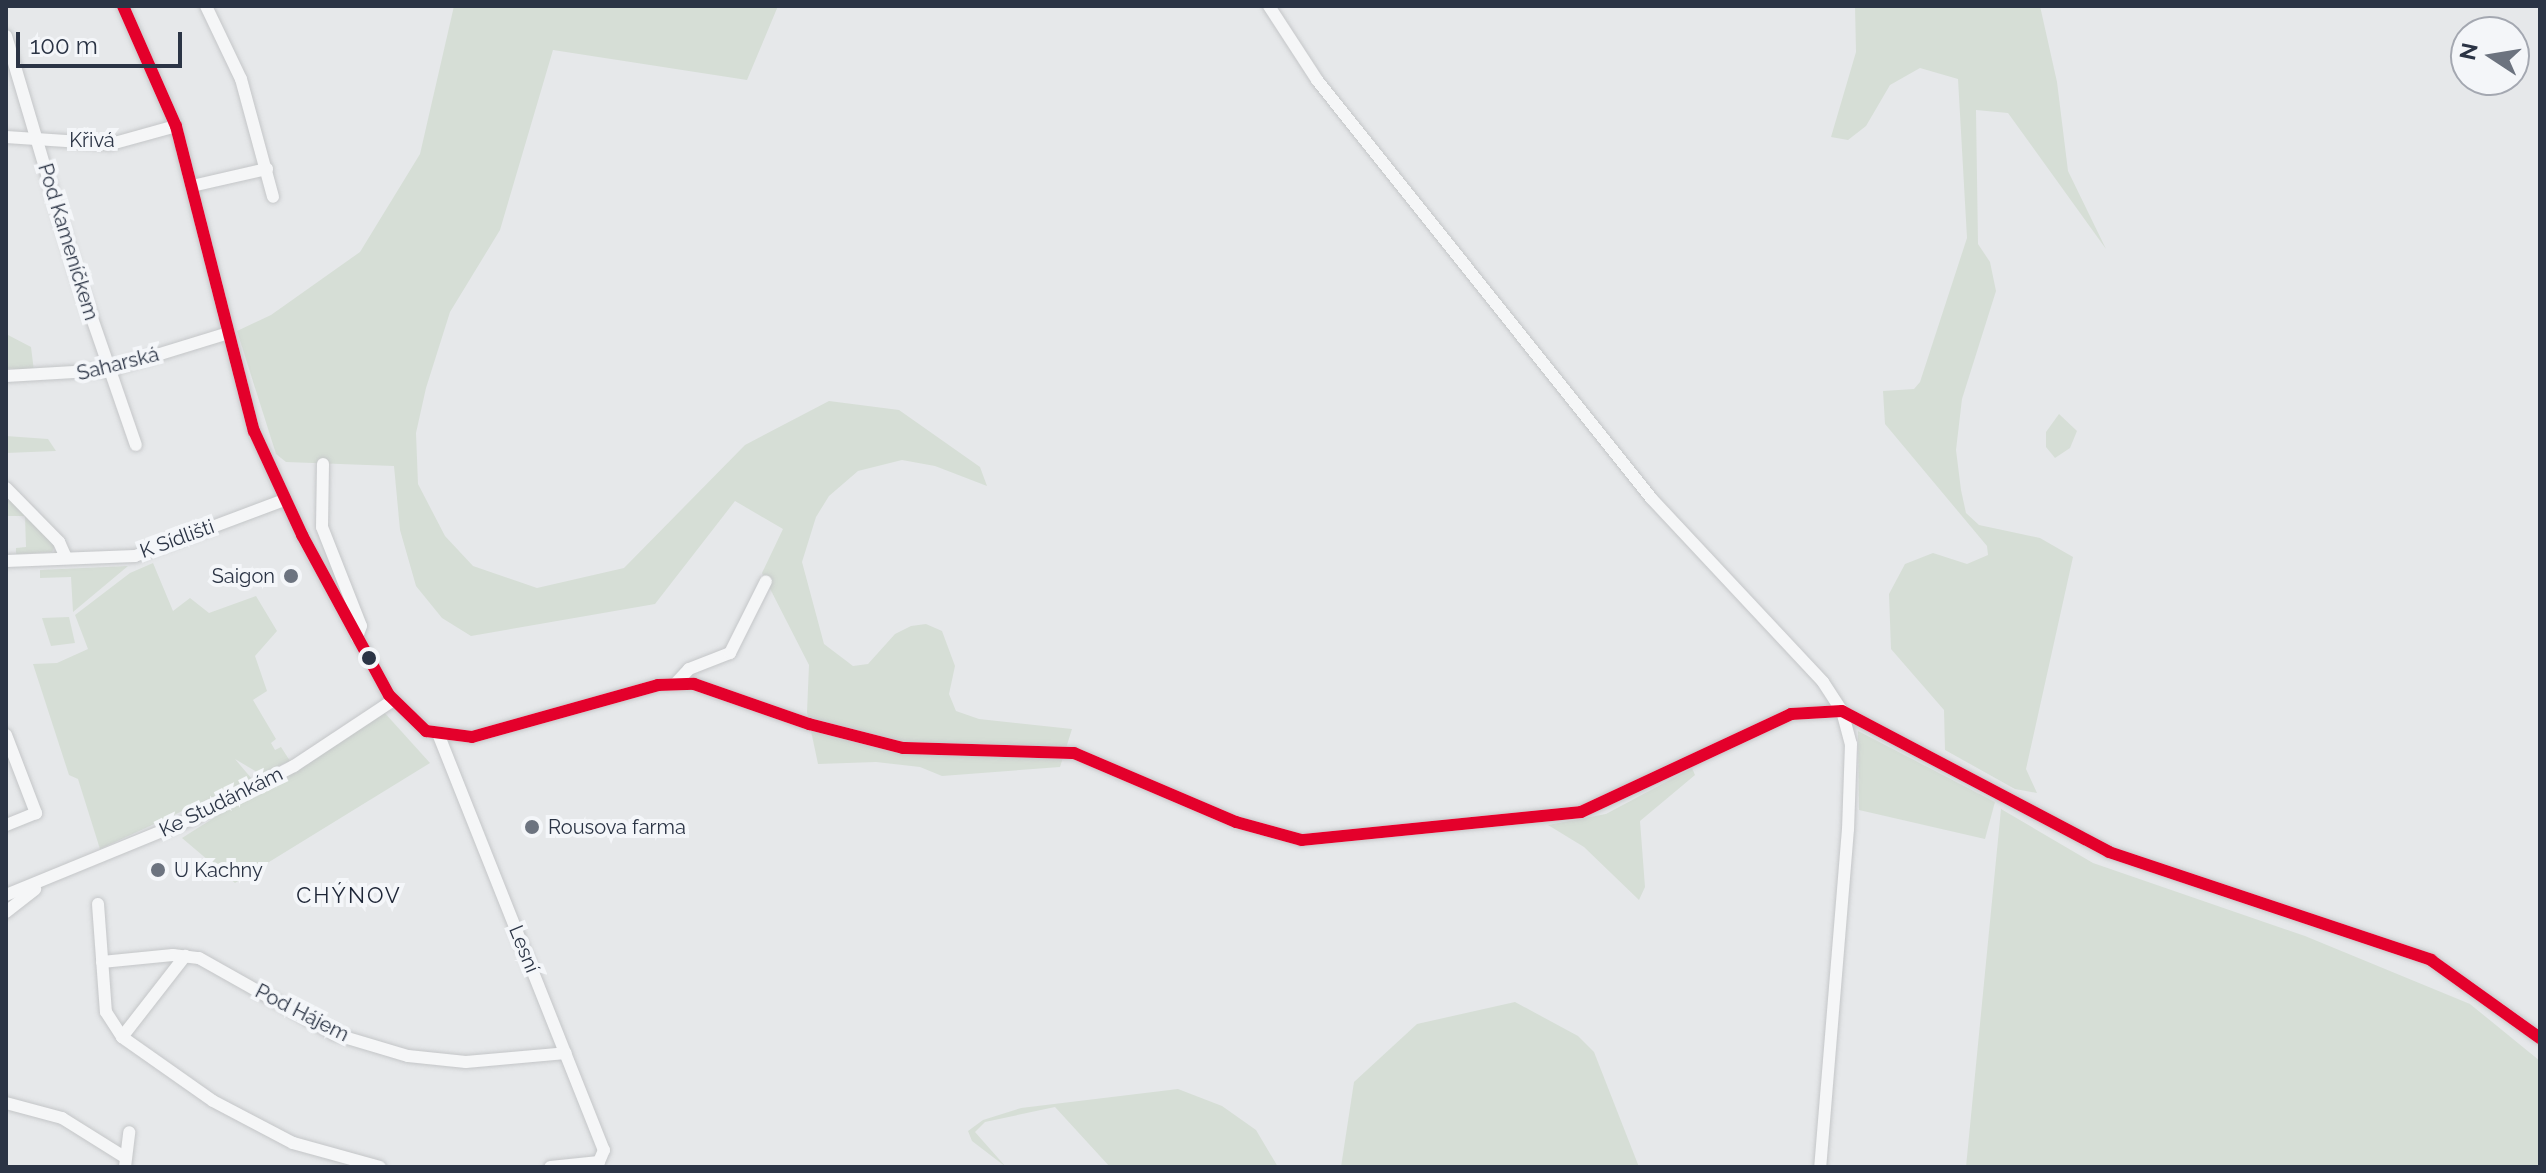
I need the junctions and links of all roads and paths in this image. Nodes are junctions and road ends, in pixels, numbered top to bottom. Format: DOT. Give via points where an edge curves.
graph roads {
  1 [pos="123,6"];
  2 [pos="206,6"];
  3 [pos="1269,6"];
  4 [pos="6,36"];
  5 [pos="176,126"];
  6 [pos="6,137"];
  7 [pos="36,138"];
  8 [pos="267,169"];
  9 [pos="192,186"];
  10 [pos="273,197"];
  11 [pos="228,333"];
  12 [pos="108,370"];
  13 [pos="6,376"];
  14 [pos="136,445"];
  15 [pos="323,464"];
  16 [pos="6,488"];
  17 [pos="284,500"];
  18 [pos="66,558"];
  19 [pos="6,561"];
  20 [pos="766,581"];
  21 [pos="357,637"];
  22 [pos="676,683"];
  23 [pos="392,701"];
  24 [pos="1842,711"];
  25 [pos="6,735"];
  26 [pos="439,736"];
  27 [pos="6,825"];
  28 [pos="40,885"];
  29 [pos="6,895"];
  30 [pos="98,904"];
  31 [pos="6,912"];
  32 [pos="185,956"];
  33 [pos="102,962"];
  34 [pos="122,1037"];
  35 [pos="2540,1038"];
  36 [pos="566,1053"];
  37 [pos="6,1103"];
  38 [pos="129,1132"];
  39 [pos="126,1163"];
  40 [pos="380,1167"];
  41 [pos="550,1167"];
  42 [pos="1820,1167"];
  1 -- 5 [label="street"];
  2 -- 8 [label="street" via="241,79"];
  3 -- 24 [label="street" via="1317,80 1651,498 1823,682"];
  4 -- 7 [label="street, Pod Kameníčkem"];
  5 -- 7 [label="street, Křivá" via="111,144"];
  5 -- 9 [label="street"];
  6 -- 7 [label="street, Křivá"];
  7 -- 12 [label="street, Pod Kameníčkem"];
  8 -- 9 [label="street"];
  8 -- 10 [label="street"];
  9 -- 11 [label="street"];
  11 -- 12 [label="street, Saharská"];
  11 -- 17 [label="street" via="254,431"];
  12 -- 13 [label="street, Saharská"];
  12 -- 14 [label="street, Pod Kameníčkem"];
  15 -- 21 [label="street" via="322,527 361,626"];
  16 -- 18 [label="street" via="59,542"];
  17 -- 18 [label="street, K Sídlišti" via="135,556"];
  17 -- 21 [label="street"];
  18 -- 19 [label="street, K Sídlišti"];
  20 -- 22 [label="street" via="730,653 689,669"];
  21 -- 23 [label="street"];
  22 -- 24 [label="street" via="705,685 809,724 903,748 1074,753 1236,822 1276,835 1315,839 1581,812 1791,714"];
  22 -- 26 [label="street" via="481,735"];
  23 -- 26 [label="street" via="417,726"];
  23 -- 28 [label="street, Ke Studánkám" via="261,783"];
  24 -- 35 [label="street" via="2109,852 2431,960"];
  24 -- 42 [label="street" via="1851,744 1848,829"];
  25 -- 27 [label="street" via="36,813"];
  26 -- 36 [label="street, Lesní"];
  28 -- 29 [label="street, Ke Studánkám"];
  28 -- 31 [label="street, Ke Studánkám"];
  30 -- 33 [label="street"];
  32 -- 33 [label="street, Pod Hájem"];
  32 -- 34 [label="street"];
  32 -- 36 [label="street, Pod Hájem" via="199,958 334,1034 408,1056 466,1062"];
  33 -- 34 [label="street" via="106,1012"];
  34 -- 40 [label="street" via="213,1101 293,1143"];
  36 -- 41 [label="street, Lesní" via="604,1150 599,1162"];
  37 -- 39 [label="street" via="62,1118"];
  38 -- 39 [label="street"];
}
